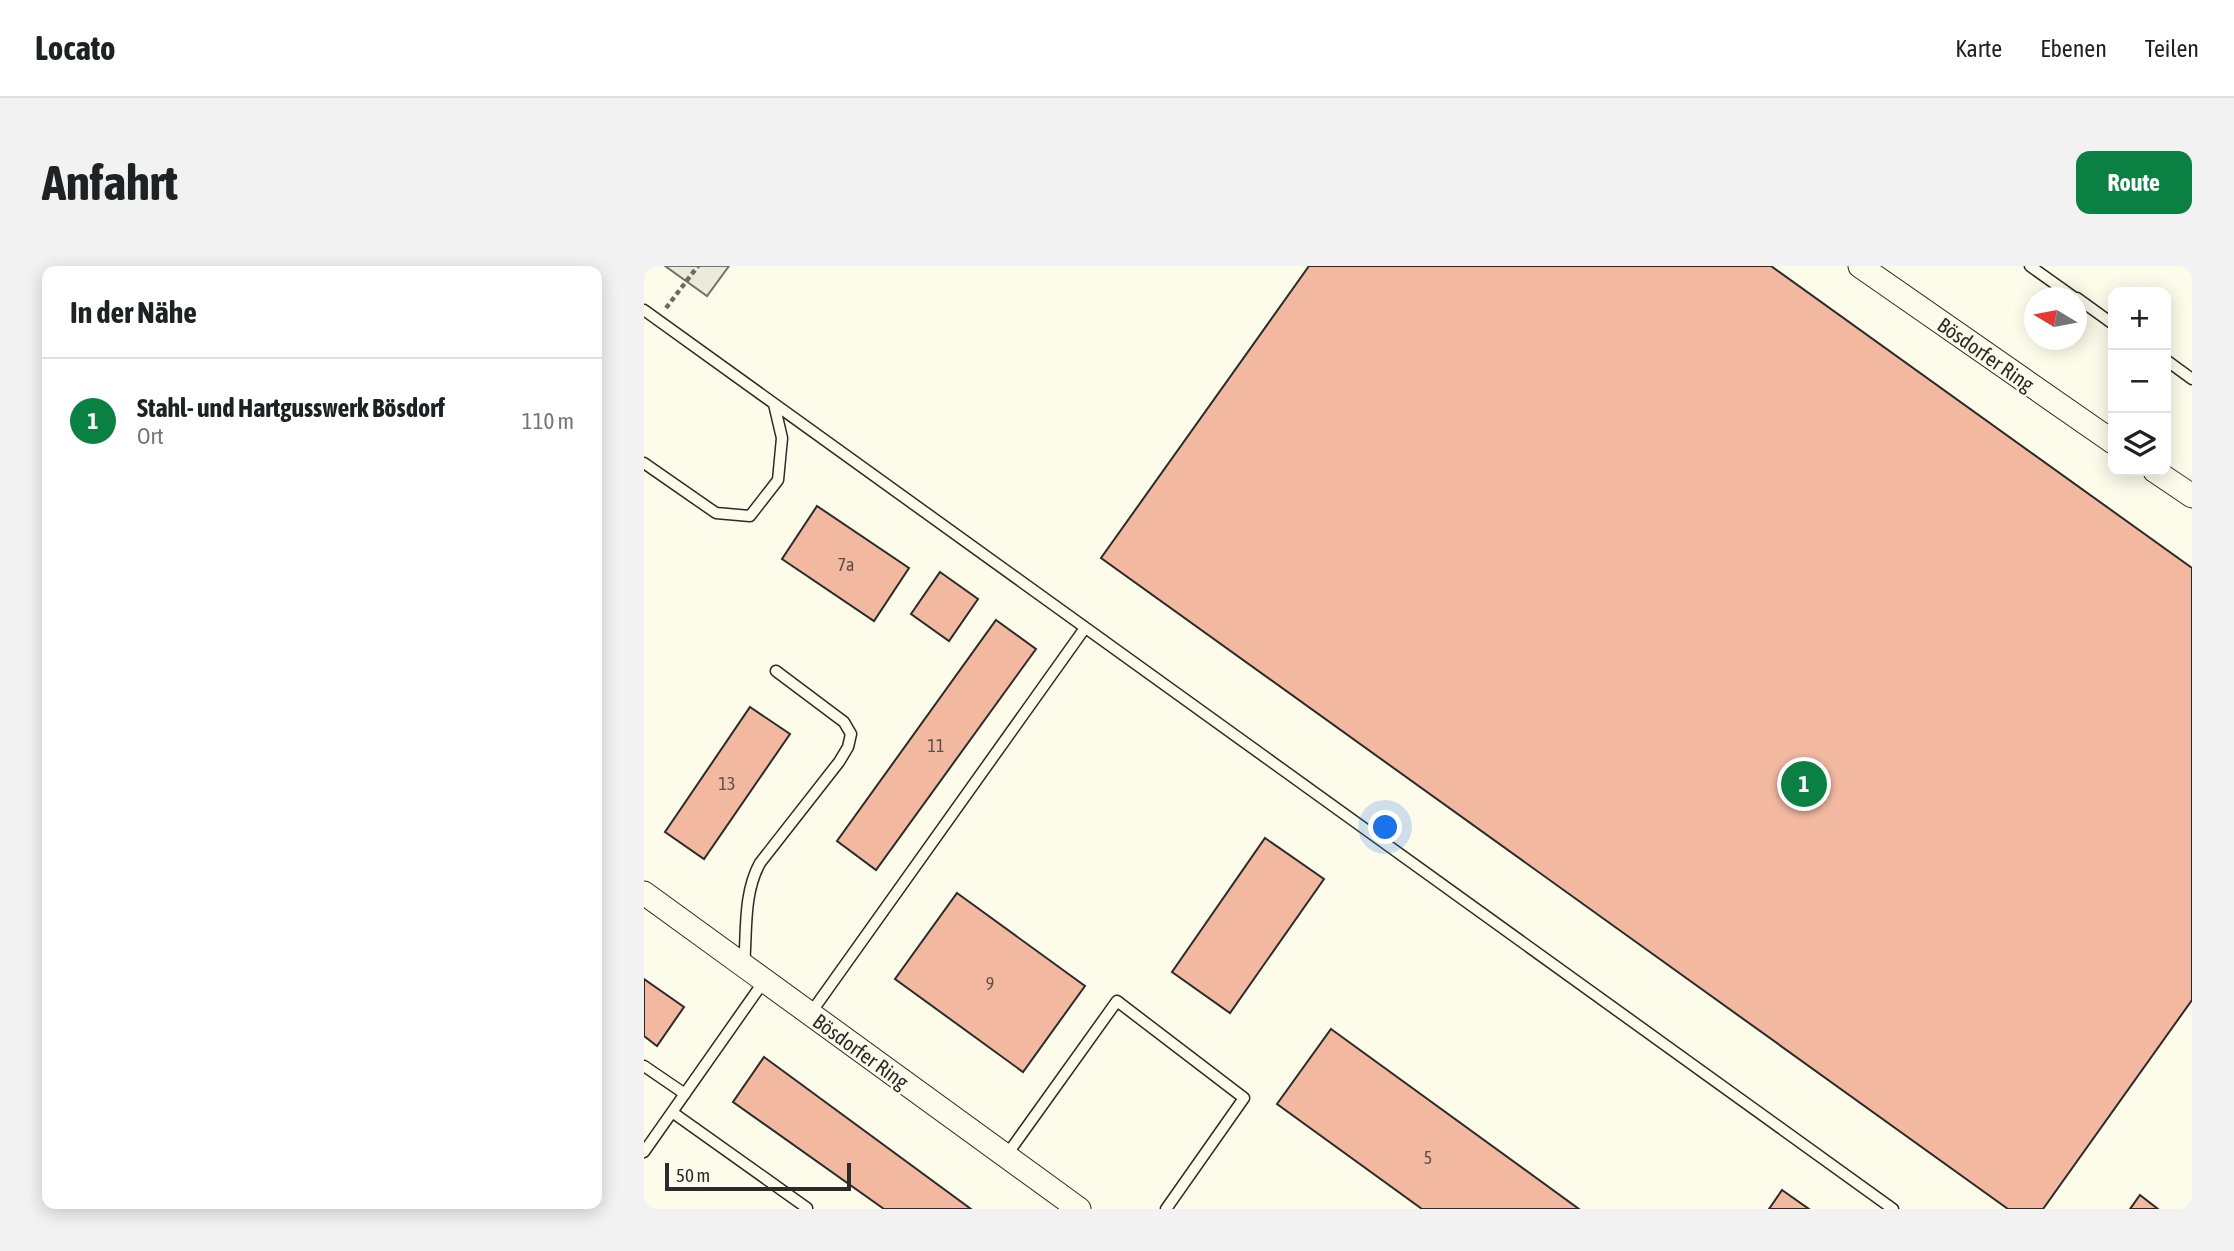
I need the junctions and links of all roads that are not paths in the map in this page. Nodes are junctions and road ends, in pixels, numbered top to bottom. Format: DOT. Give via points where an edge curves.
graph roads {
  1 [pos="1860,266"];
  2 [pos="2030,266"];
  3 [pos="2060,287"];
  4 [pos="2087,306"];
  5 [pos="644,310"];
  6 [pos="2108,320"];
  7 [pos="2171,364"];
  8 [pos="2192,379"];
  9 [pos="774,404"];
  10 [pos="2108,439"];
  11 [pos="644,463"];
  12 [pos="2162,476"];
  13 [pos="2192,496"];
  14 [pos="1085,628"];
  15 [pos="776,671"];
  16 [pos="644,893"];
  17 [pos="744,966"];
  18 [pos="764,981"];
  19 [pos="810,1014"];
  20 [pos="644,1066"];
  21 [pos="685,1094"];
  22 [pos="672,1112"];
  23 [pos="644,1152"];
  24 [pos="1006,1156"];
  25 [pos="807,1208"];
  26 [pos="1079,1209"];
  27 [pos="1166,1209"];
  28 [pos="1893,1209"];
  1 -- 10 [label="street, Bösdorfer Ring"];
  2 -- 3 [label="lane"];
  4 -- 6 [label="lane"];
  5 -- 9 [label="lane"];
  7 -- 8 [label="lane"];
  9 -- 11 [label="lane" via="782,438 778,480 750,516 716,513"];
  9 -- 14 [label="lane"];
  12 -- 13 [label="street"];
  14 -- 19 [label="lane"];
  14 -- 28 [label="lane"];
  15 -- 17 [label="lane" via="844,722 852,734 839,762 751,880"];
  16 -- 17 [label="street, Bösdorfer Ring"];
  17 -- 18 [label="street, Bösdorfer Ring"];
  18 -- 19 [label="street, Bösdorfer Ring"];
  18 -- 21 [label="lane"];
  19 -- 24 [label="street, Bösdorfer Ring"];
  20 -- 21 [label="lane"];
  21 -- 22 [label="lane"];
  22 -- 23 [label="lane"];
  22 -- 25 [label="lane"];
  24 -- 26 [label="street, Bösdorfer Ring"];
  24 -- 27 [label="lane" via="1117,1001 1244,1098"];
}
